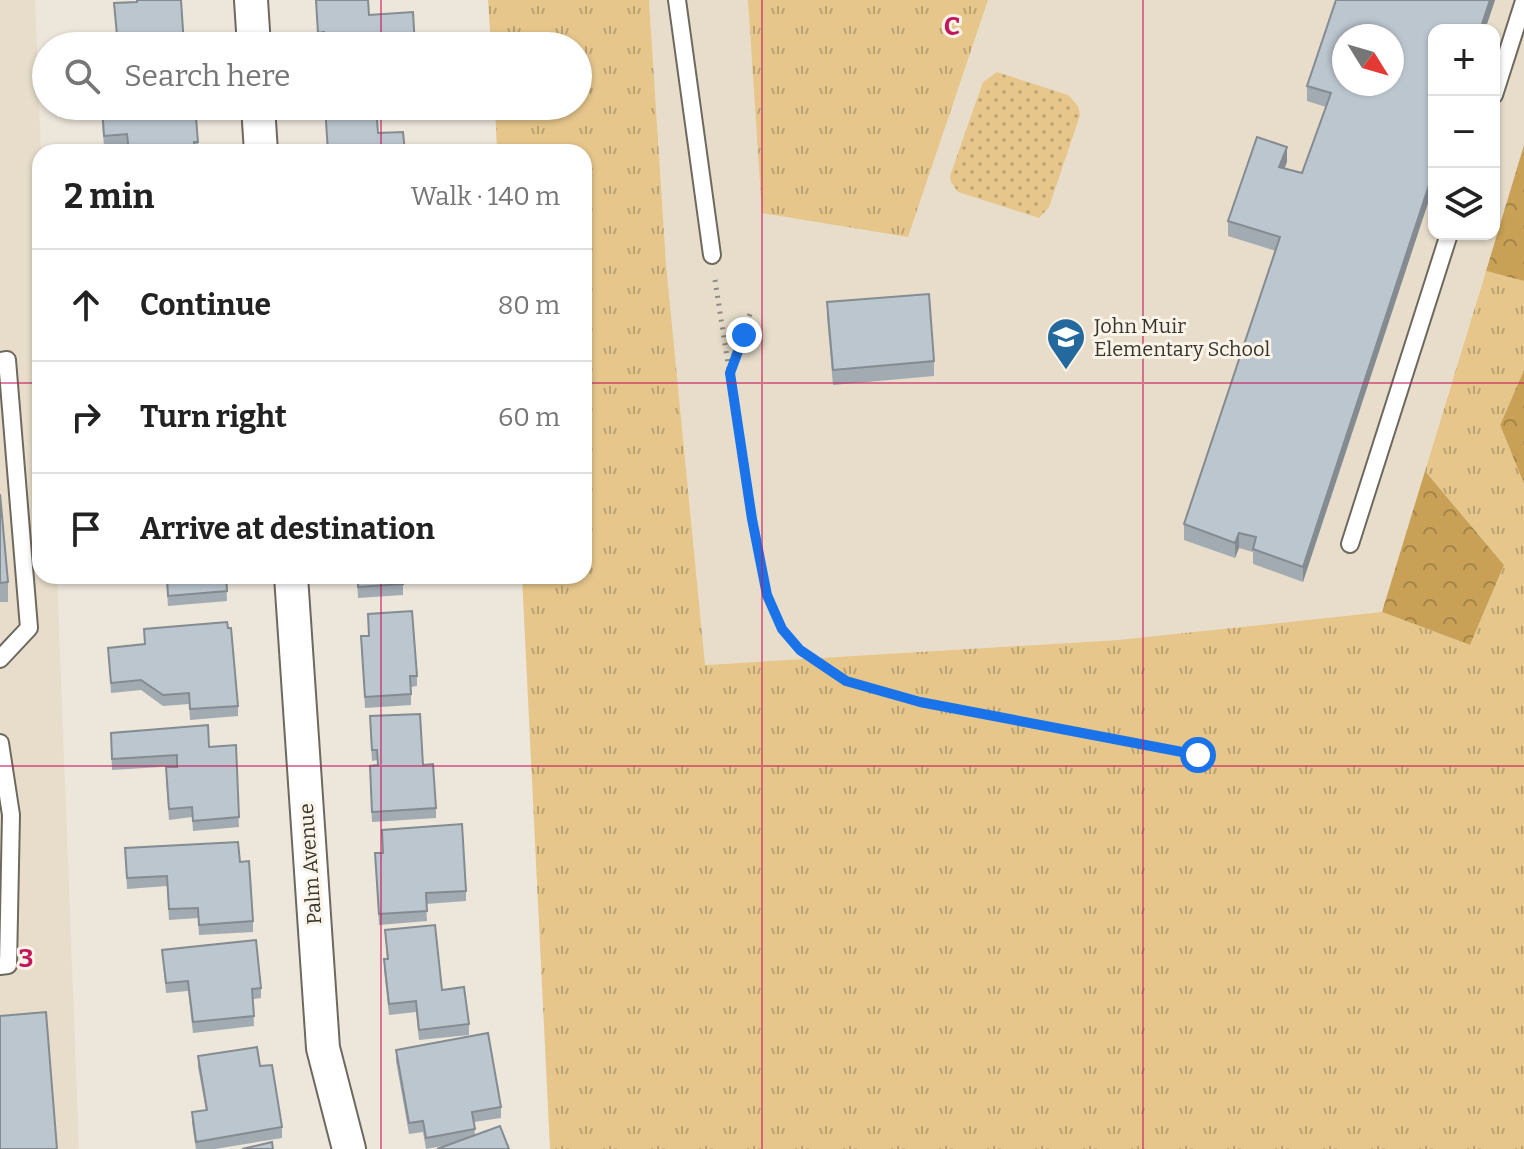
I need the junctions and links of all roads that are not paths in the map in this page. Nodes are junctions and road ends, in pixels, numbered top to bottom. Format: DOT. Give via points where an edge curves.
graph roads {
  1 [pos="251,0"];
  2 [pos="677,0"];
  3 [pos="1524,1"];
  4 [pos="253,32"];
  5 [pos="1500,76"];
  6 [pos="259,120"];
  7 [pos="260,144"];
  8 [pos="1447,240"];
  9 [pos="712,255"];
  10 [pos="0,361"];
  11 [pos="1350,544"];
  12 [pos="292,584"];
  13 [pos="0,659"];
  14 [pos="0,743"];
  15 [pos="0,966"];
  16 [pos="349,1149"];
  1 -- 4 [label="street"];
  2 -- 9 [label="lane"];
  3 -- 5 [label="lane"];
  6 -- 7 [label="street"];
  8 -- 11 [label="lane"];
  10 -- 13 [label="lane" via="7,360 29,628"];
  12 -- 16 [label="street, Palm Avenue" via="323,1048"];
  14 -- 15 [label="lane" via="11,815 8,965"];
}
